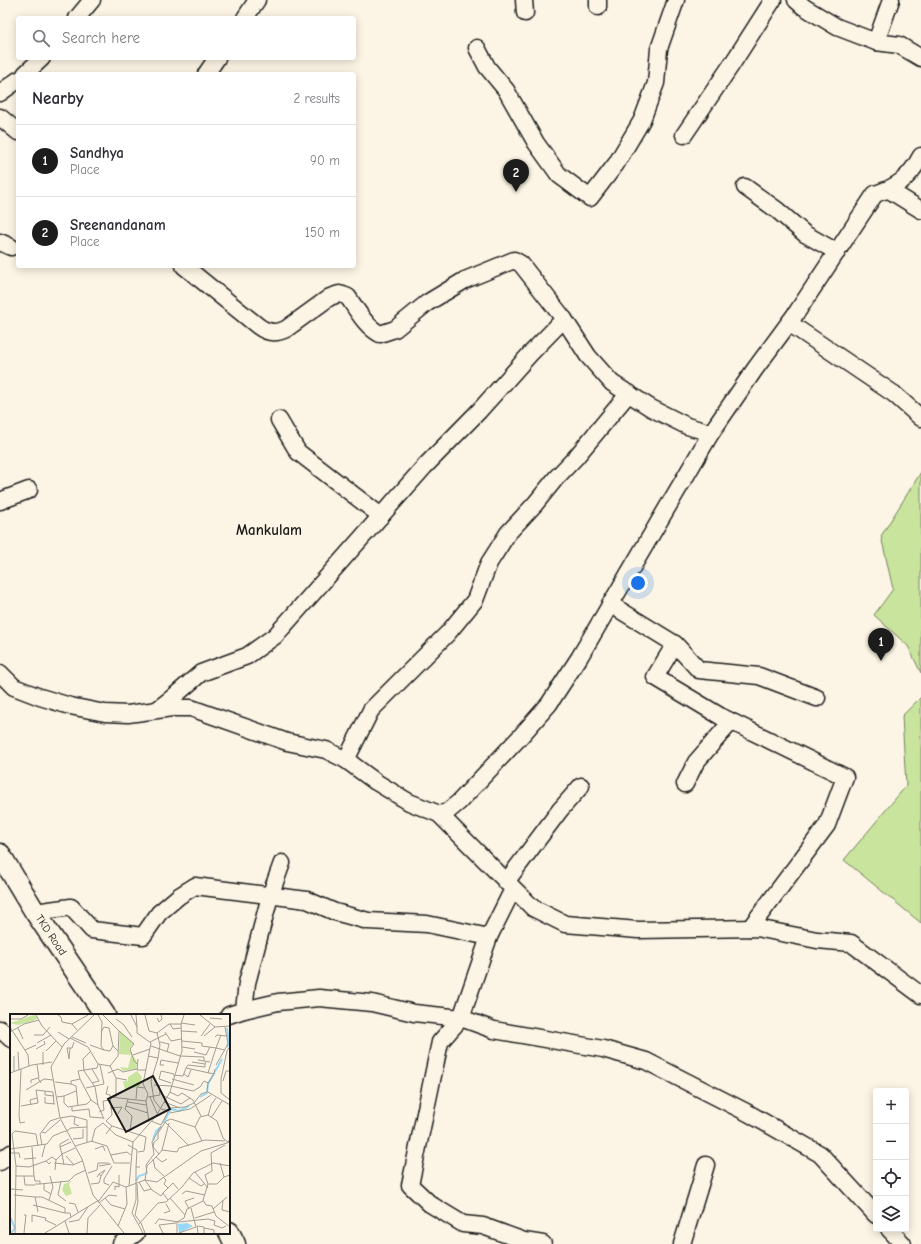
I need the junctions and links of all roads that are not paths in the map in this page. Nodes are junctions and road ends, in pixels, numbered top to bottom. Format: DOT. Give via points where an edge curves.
graph roads {
  1 [pos="92,0"];
  2 [pos="257,0"];
  3 [pos="676,0"];
  4 [pos="773,0"];
  5 [pos="796,0"];
  6 [pos="891,0"];
  7 [pos="79,16"];
  8 [pos="246,16"];
  9 [pos="876,42"];
  10 [pos="477,48"];
  11 [pos="921,58"];
  12 [pos="40,60"];
  13 [pos="216,60"];
  14 [pos="27,72"];
  15 [pos="207,72"];
  16 [pos="16,81"];
  17 [pos="0,93"];
  18 [pos="0,117"];
  19 [pos="16,130"];
  20 [pos="684,135"];
  21 [pos="921,156"];
  22 [pos="745,187"];
  23 [pos="889,190"];
  24 [pos="921,210"];
  25 [pos="837,252"];
  26 [pos="186,268"];
  27 [pos="564,319"];
  28 [pos="789,323"];
  29 [pos="629,394"];
  30 [pos="921,418"];
  31 [pos="280,420"];
  32 [pos="711,433"];
  33 [pos="29,490"];
  34 [pos="0,501"];
  35 [pos="381,516"];
  36 [pos="610,604"];
  37 [pos="675,644"];
  38 [pos="0,673"];
  39 [pos="817,698"];
  40 [pos="157,710"];
  41 [pos="731,722"];
  42 [pos="346,760"];
  43 [pos="685,784"];
  44 [pos="581,786"];
  45 [pos="439,814"];
  46 [pos="0,854"];
  47 [pos="282,863"];
  48 [pos="510,885"];
  49 [pos="270,896"];
  50 [pos="35,912"];
  51 [pos="750,928"];
  52 [pos="490,937"];
  53 [pos="921,994"];
  54 [pos="236,1012"];
  55 [pos="104,1014"];
  56 [pos="461,1018"];
  57 [pos="0,1029"];
  58 [pos="10,1038"];
  59 [pos="10,1154"];
  60 [pos="0,1162"];
  61 [pos="706,1164"];
  62 [pos="873,1212"];
  63 [pos="892,1232"];
  64 [pos="135,1234"];
  65 [pos="230,1234"];
  66 [pos="122,1244"];
  67 [pos="236,1244"];
  68 [pos="543,1244"];
  69 [pos="682,1244"];
  70 [pos="903,1244"];
  1 -- 7 [label="street"];
  2 -- 8 [label="street"];
  3 -- 10 [label="street" via="659,49 656,83 642,120 616,164 590,198 558,175"];
  4 -- 20 [label="street"];
  5 -- 9 [label="street" via="837,27"];
  6 -- 9 [label="street"];
  9 -- 11 [label="street" via="899,45"];
  12 -- 14 [label="street"];
  13 -- 15 [label="street"];
  16 -- 17 [label="street"];
  18 -- 19 [label="street"];
  21 -- 23 [label="street" via="903,181"];
  22 -- 25 [label="street" via="805,234"];
  23 -- 24 [label="street"];
  23 -- 25 [label="street" via="875,194"];
  25 -- 28 [label="street"];
  26 -- 27 [label="street" via="268,332 286,329 330,297 339,294 348,297 374,332 380,334 395,329 427,303 465,280 514,260 521,264"];
  27 -- 29 [label="street" via="588,356 612,383"];
  27 -- 35 [label="street"];
  28 -- 30 [label="street" via="894,394"];
  28 -- 32 [label="street"];
  29 -- 32 [label="street" via="687,426"];
  29 -- 42 [label="street" via="508,533 489,563 475,600 448,633 371,710"];
  31 -- 35 [label="street" via="298,452"];
  32 -- 36 [label="street"];
  33 -- 34 [label="street"];
  35 -- 40 [label="street" via="275,636 247,656 202,673"];
  36 -- 37 [label="street"];
  36 -- 45 [label="street" via="549,704 459,802 447,812"];
  37 -- 39 [label="street" via="699,670 759,676"];
  37 -- 41 [label="street" via="656,676"];
  38 -- 40 [label="street" via="14,687 70,706 104,713 128,714"];
  40 -- 42 [label="street" via="191,708 287,742 326,750"];
  41 -- 43 [label="street" via="696,762"];
  41 -- 51 [label="street" via="845,777 827,825"];
  42 -- 45 [label="street" via="409,802"];
  44 -- 48 [label="street" via="560,810"];
  45 -- 48 [label="street"];
  46 -- 50 [label="street, TKD Road"];
  47 -- 49 [label="street"];
  48 -- 51 [label="street" via="533,908 565,924 638,930"];
  48 -- 52 [label="street"];
  49 -- 50 [label="street" via="195,886 160,913 143,936 92,930 71,907"];
  49 -- 52 [label="street" via="307,900 335,912 368,921 427,924"];
  49 -- 54 [label="street" via="247,983"];
  50 -- 55 [label="street, TKD Road"];
  51 -- 53 [label="street" via="817,940 851,943"];
  52 -- 56 [label="street"];
  54 -- 56 [label="street" via="278,1002 318,998 372,1003 414,1013"];
  56 -- 62 [label="street" via="494,1030 603,1049 646,1061 748,1113 820,1154"];
  56 -- 68 [label="street" via="440,1042 410,1185 430,1204 463,1224 483,1226 524,1241"];
  57 -- 58 [label="street"];
  59 -- 60 [label="street"];
  61 -- 69 [label="street"];
  63 -- 70 [label="street"];
  64 -- 66 [label="street"];
  65 -- 67 [label="street"];
}
